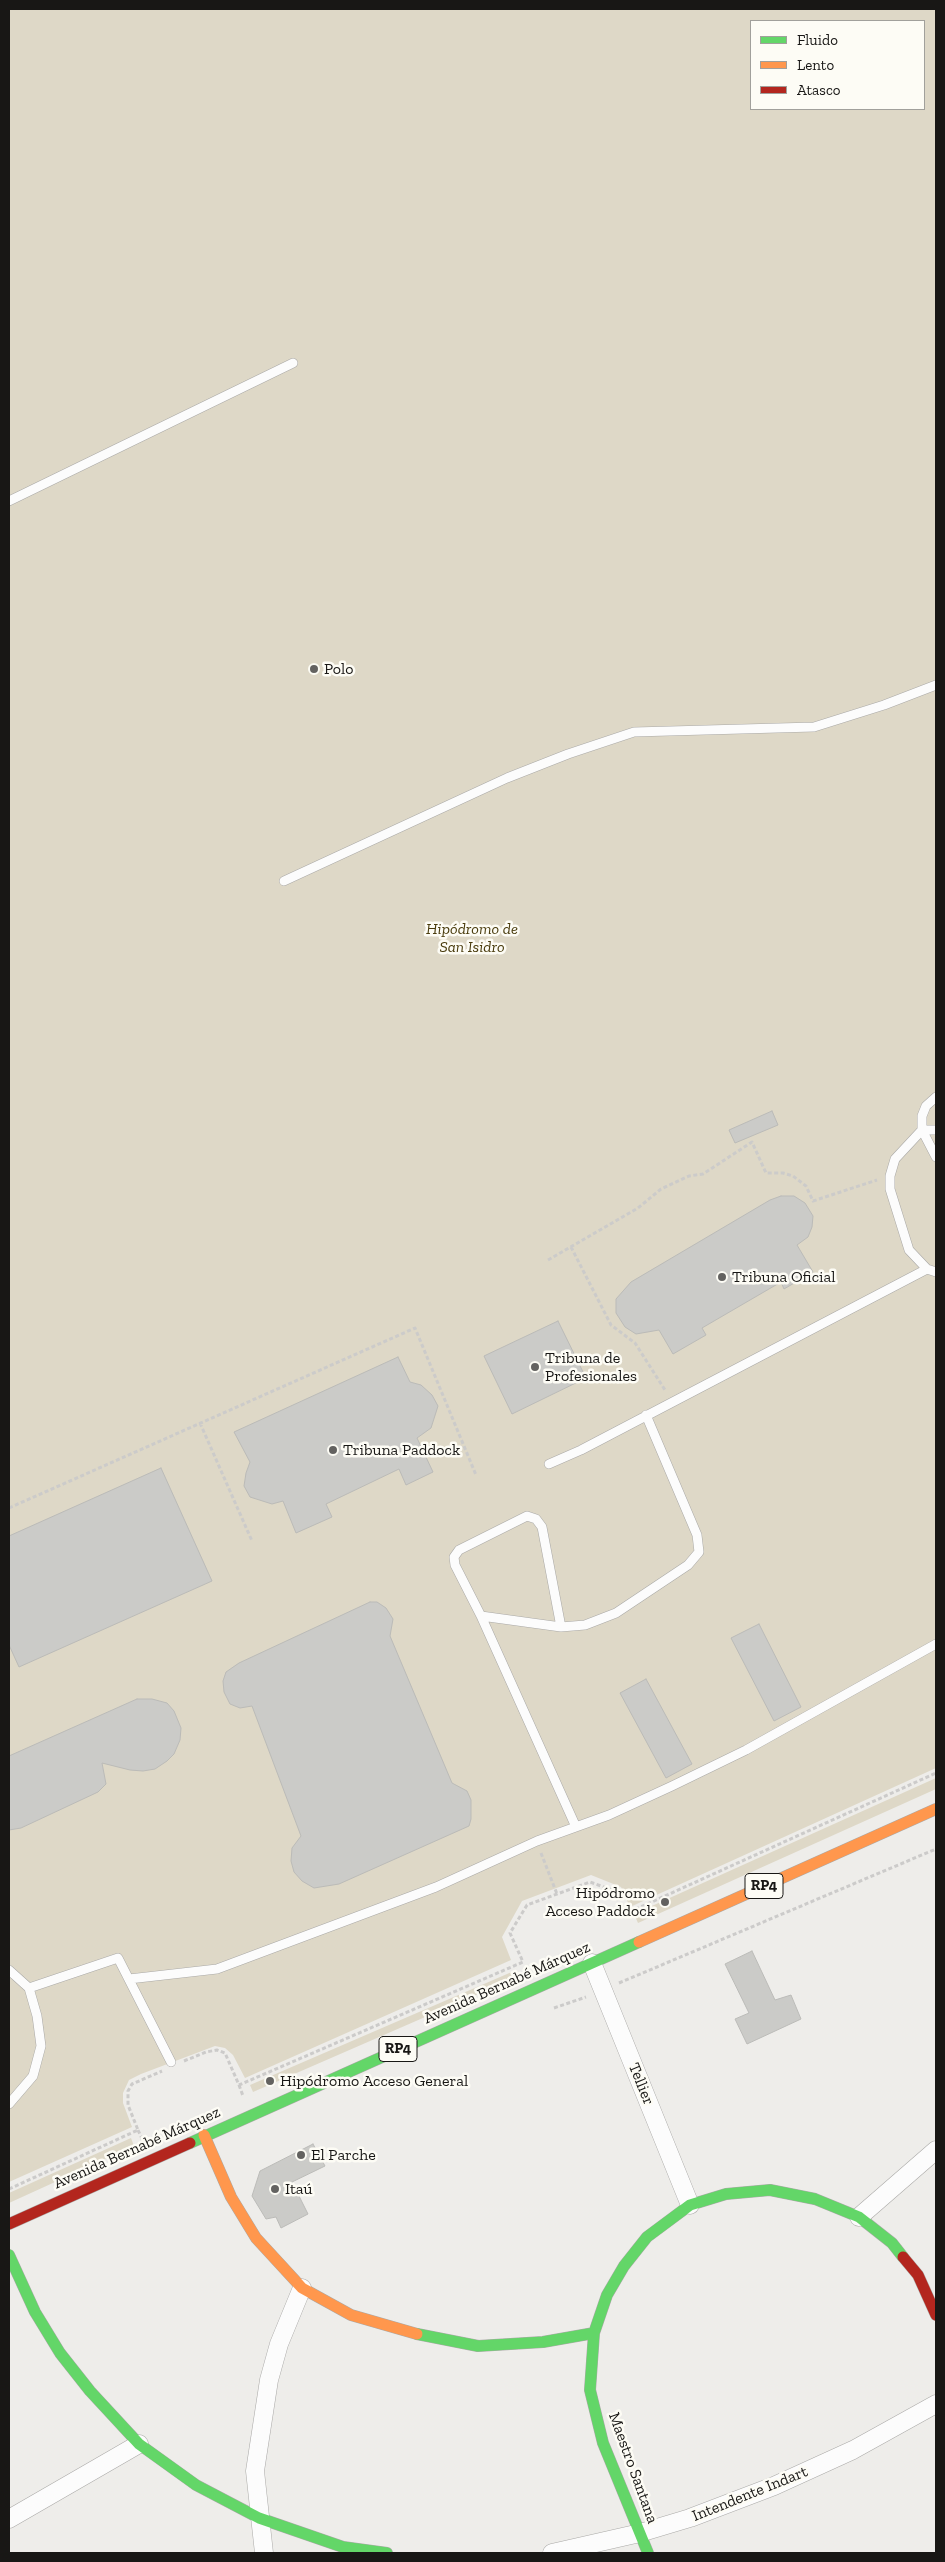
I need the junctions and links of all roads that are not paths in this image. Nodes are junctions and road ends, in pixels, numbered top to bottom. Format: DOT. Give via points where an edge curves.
graph roads {
  1 [pos="293,362"];
  2 [pos="9,501"];
  3 [pos="936,685"];
  4 [pos="284,881"];
  5 [pos="936,1097"];
  6 [pos="922,1130"];
  7 [pos="936,1130"];
  8 [pos="936,1157"];
  9 [pos="926,1268"];
  10 [pos="936,1272"];
  11 [pos="646,1415"];
  12 [pos="549,1464"];
  13 [pos="481,1616"];
  14 [pos="561,1627"];
  15 [pos="936,1644"];
  16 [pos="936,1809"];
  17 [pos="576,1828"];
  18 [pos="592,1963"];
  19 [pos="9,1970"];
  20 [pos="129,1979"];
  21 [pos="29,1988"];
  22 [pos="167,2066"];
  23 [pos="9,2104"];
  24 [pos="204,2135"];
  25 [pos="936,2150"];
  26 [pos="690,2205"];
  27 [pos="859,2217"];
  28 [pos="9,2224"];
  29 [pos="9,2255"];
  30 [pos="302,2288"];
  31 [pos="936,2314"];
  32 [pos="594,2333"];
  33 [pos="936,2404"];
  34 [pos="139,2444"];
  35 [pos="259,2518"];
  36 [pos="9,2519"];
  37 [pos="640,2533"];
  38 [pos="264,2553"];
  39 [pos="387,2553"];
  40 [pos="552,2553"];
  41 [pos="648,2553"];
  1 -- 2 [label="lane"];
  3 -- 4 [label="lane" via="814,727 634,732 507,778"];
  5 -- 6 [label="lane" via="926,1106"];
  6 -- 7 [label="lane"];
  6 -- 8 [label="lane"];
  6 -- 9 [label="lane" via="895,1159 890,1189 909,1250"];
  9 -- 10 [label="lane"];
  9 -- 11 [label="lane"];
  11 -- 12 [label="lane"];
  11 -- 14 [label="lane" via="697,1535 698,1552 688,1565 616,1613 585,1625"];
  13 -- 14 [label="lane"];
  13 -- 14 [label="lane" via="454,1557 458,1550 527,1516 536,1519 542,1527"];
  13 -- 17 [label="lane"];
  15 -- 17 [label="lane" via="746,1750 635,1804"];
  16 -- 18 [label="street, Avenida Bernabé Márquez / RP4"];
  17 -- 20 [label="lane" via="537,1841 436,1887 217,1969"];
  18 -- 24 [label="street, Avenida Bernabé Márquez / RP4"];
  18 -- 26 [label="street, Tellier"];
  19 -- 21 [label="lane"];
  20 -- 21 [label="lane" via="118,1958"];
  20 -- 22 [label="lane"];
  21 -- 23 [label="lane" via="41,2046 34,2076"];
  24 -- 28 [label="street, Avenida Bernabé Márquez / RP4"];
  24 -- 30 [label="street" via="232,2197 256,2238"];
  25 -- 27 [label="street"];
  26 -- 27 [label="street, Maestro Santana" via="726,2194 770,2190 816,2199"];
  26 -- 32 [label="street, Maestro Santana" via="647,2237 624,2266 607,2295"];
  27 -- 31 [label="street, Maestro Santana" via="892,2243 918,2275"];
  29 -- 34 [label="street" via="35,2312 60,2353"];
  30 -- 32 [label="street" via="351,2315 405,2332 478,2346 543,2342"];
  30 -- 35 [label="street" via="279,2344 269,2380 255,2471"];
  32 -- 37 [label="street, Maestro Santana" via="590,2390 603,2443"];
  33 -- 37 [label="street, Intendente Indart" via="853,2450 774,2486"];
  34 -- 35 [label="street" via="196,2485"];
  34 -- 36 [label="street"];
  35 -- 38 [label="street"];
  35 -- 39 [label="street" via="343,2547"];
  37 -- 40 [label="street, Intendente Indart"];
  37 -- 41 [label="street, Maestro Santana"];
}
